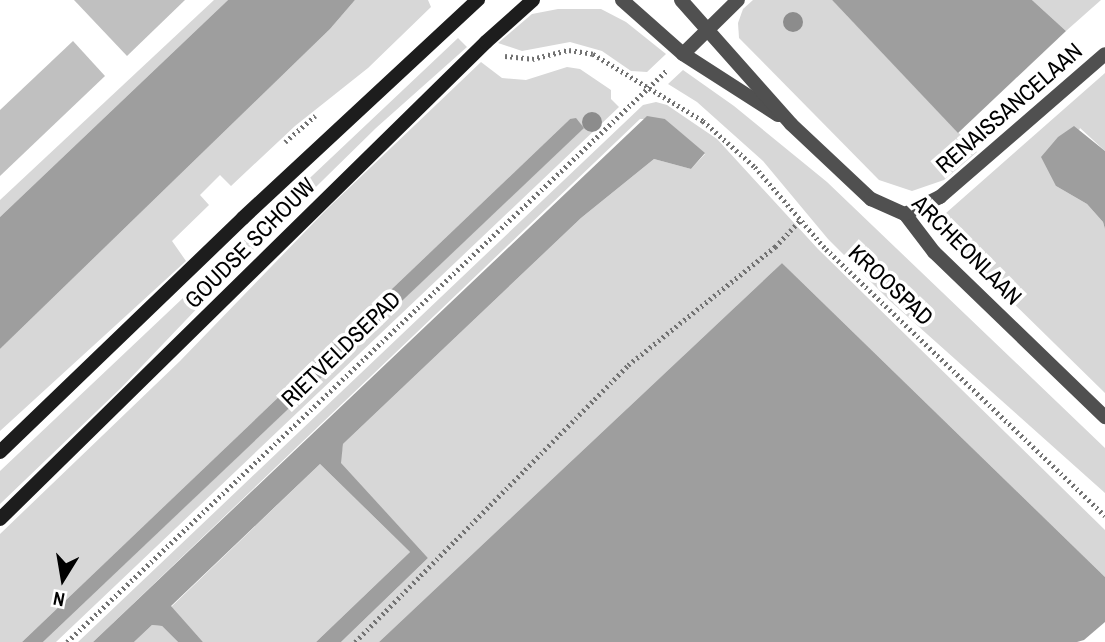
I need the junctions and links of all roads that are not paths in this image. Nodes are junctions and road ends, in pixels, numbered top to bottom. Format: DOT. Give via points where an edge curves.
graph roads {
  1 [pos="478,0"];
  2 [pos="533,0"];
  3 [pos="622,0"];
  4 [pos="681,0"];
  5 [pos="738,0"];
  6 [pos="709,28"];
  7 [pos="683,54"];
  8 [pos="1105,54"];
  9 [pos="791,124"];
  10 [pos="905,214"];
  11 [pos="1105,417"];
  12 [pos="0,452"];
  13 [pos="0,519"];
  1 -- 12 [label="main road, GOUDSE SCHOUW"];
  2 -- 13 [label="main road, GOUDSE SCHOUW"];
  3 -- 7 [label="street, ARCHEONLAAN"];
  4 -- 6 [label="street, ARCHEONLAAN"];
  5 -- 6 [label="street"];
  6 -- 7 [label="street"];
  6 -- 9 [label="street, ARCHEONLAAN"];
  7 -- 9 [label="street, ARCHEONLAAN"];
  8 -- 10 [label="street, RENAISSANCELAAN" via="940,197"];
  9 -- 10 [label="street, ARCHEONLAAN" via="871,199"];
  10 -- 11 [label="street, ARCHEONLAAN" via="934,252"];
}
